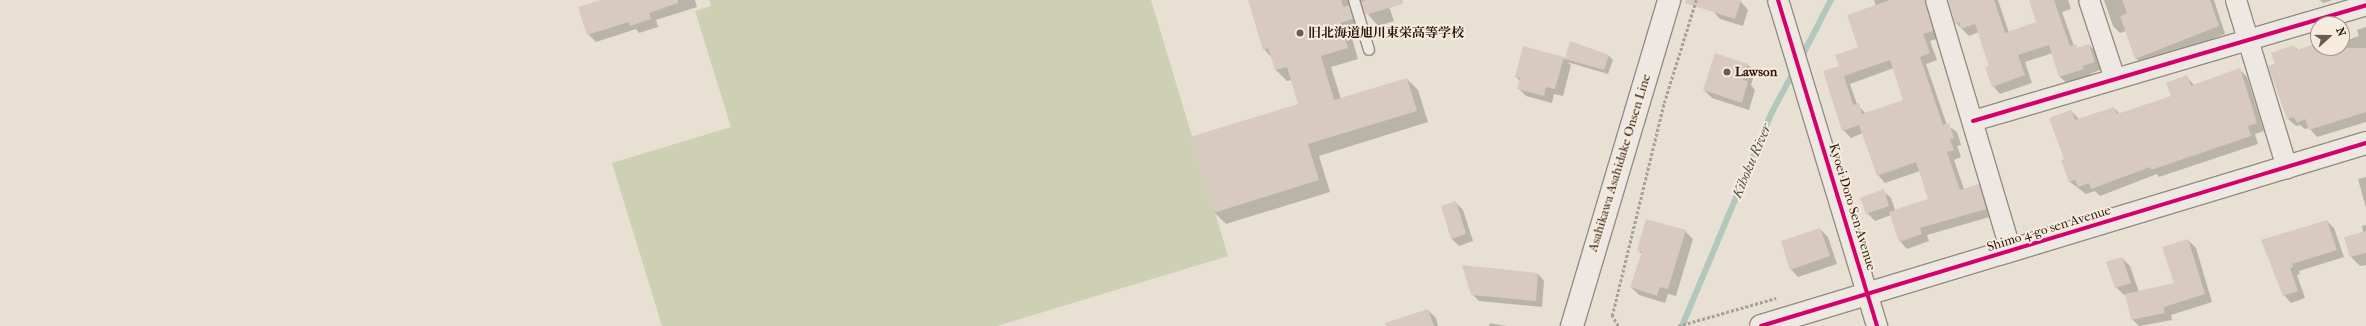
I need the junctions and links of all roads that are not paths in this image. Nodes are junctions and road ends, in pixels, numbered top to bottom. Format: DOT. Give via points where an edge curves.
graph roads {
  1 [pos="1354,0"];
  2 [pos="1669,0"];
  3 [pos="1778,0"];
  4 [pos="1936,0"];
  5 [pos="2089,0"];
  6 [pos="2236,0"];
  7 [pos="2366,5"];
  8 [pos="2248,40"];
  9 [pos="1369,50"];
  10 [pos="2115,79"];
  11 [pos="1973,121"];
  12 [pos="2366,144"];
  13 [pos="2286,168"];
  14 [pos="2011,251"];
  15 [pos="1867,293"];
  16 [pos="1572,326"];
  17 [pos="1761,326"];
  18 [pos="1877,326"];
  1 -- 9 [label="lane"];
  2 -- 16 [label="street, Asahikawa Asahidake Onsen Line"];
  3 -- 15 [label="street, Kyoei Doro Sen Avenue"];
  4 -- 11 [label="street"];
  5 -- 10 [label="street"];
  6 -- 8 [label="street"];
  7 -- 8 [label="street"];
  8 -- 10 [label="street"];
  8 -- 13 [label="street"];
  10 -- 11 [label="street"];
  11 -- 14 [label="street"];
  12 -- 13 [label="street, Shimo 4-go sen Avenue"];
  13 -- 14 [label="street, Shimo 4-go sen Avenue"];
  14 -- 15 [label="street, Shimo 4-go sen Avenue"];
  15 -- 17 [label="street, Shimo 4-go sen Avenue"];
  15 -- 18 [label="street, Kyoei Doro Sen Avenue"];
}
